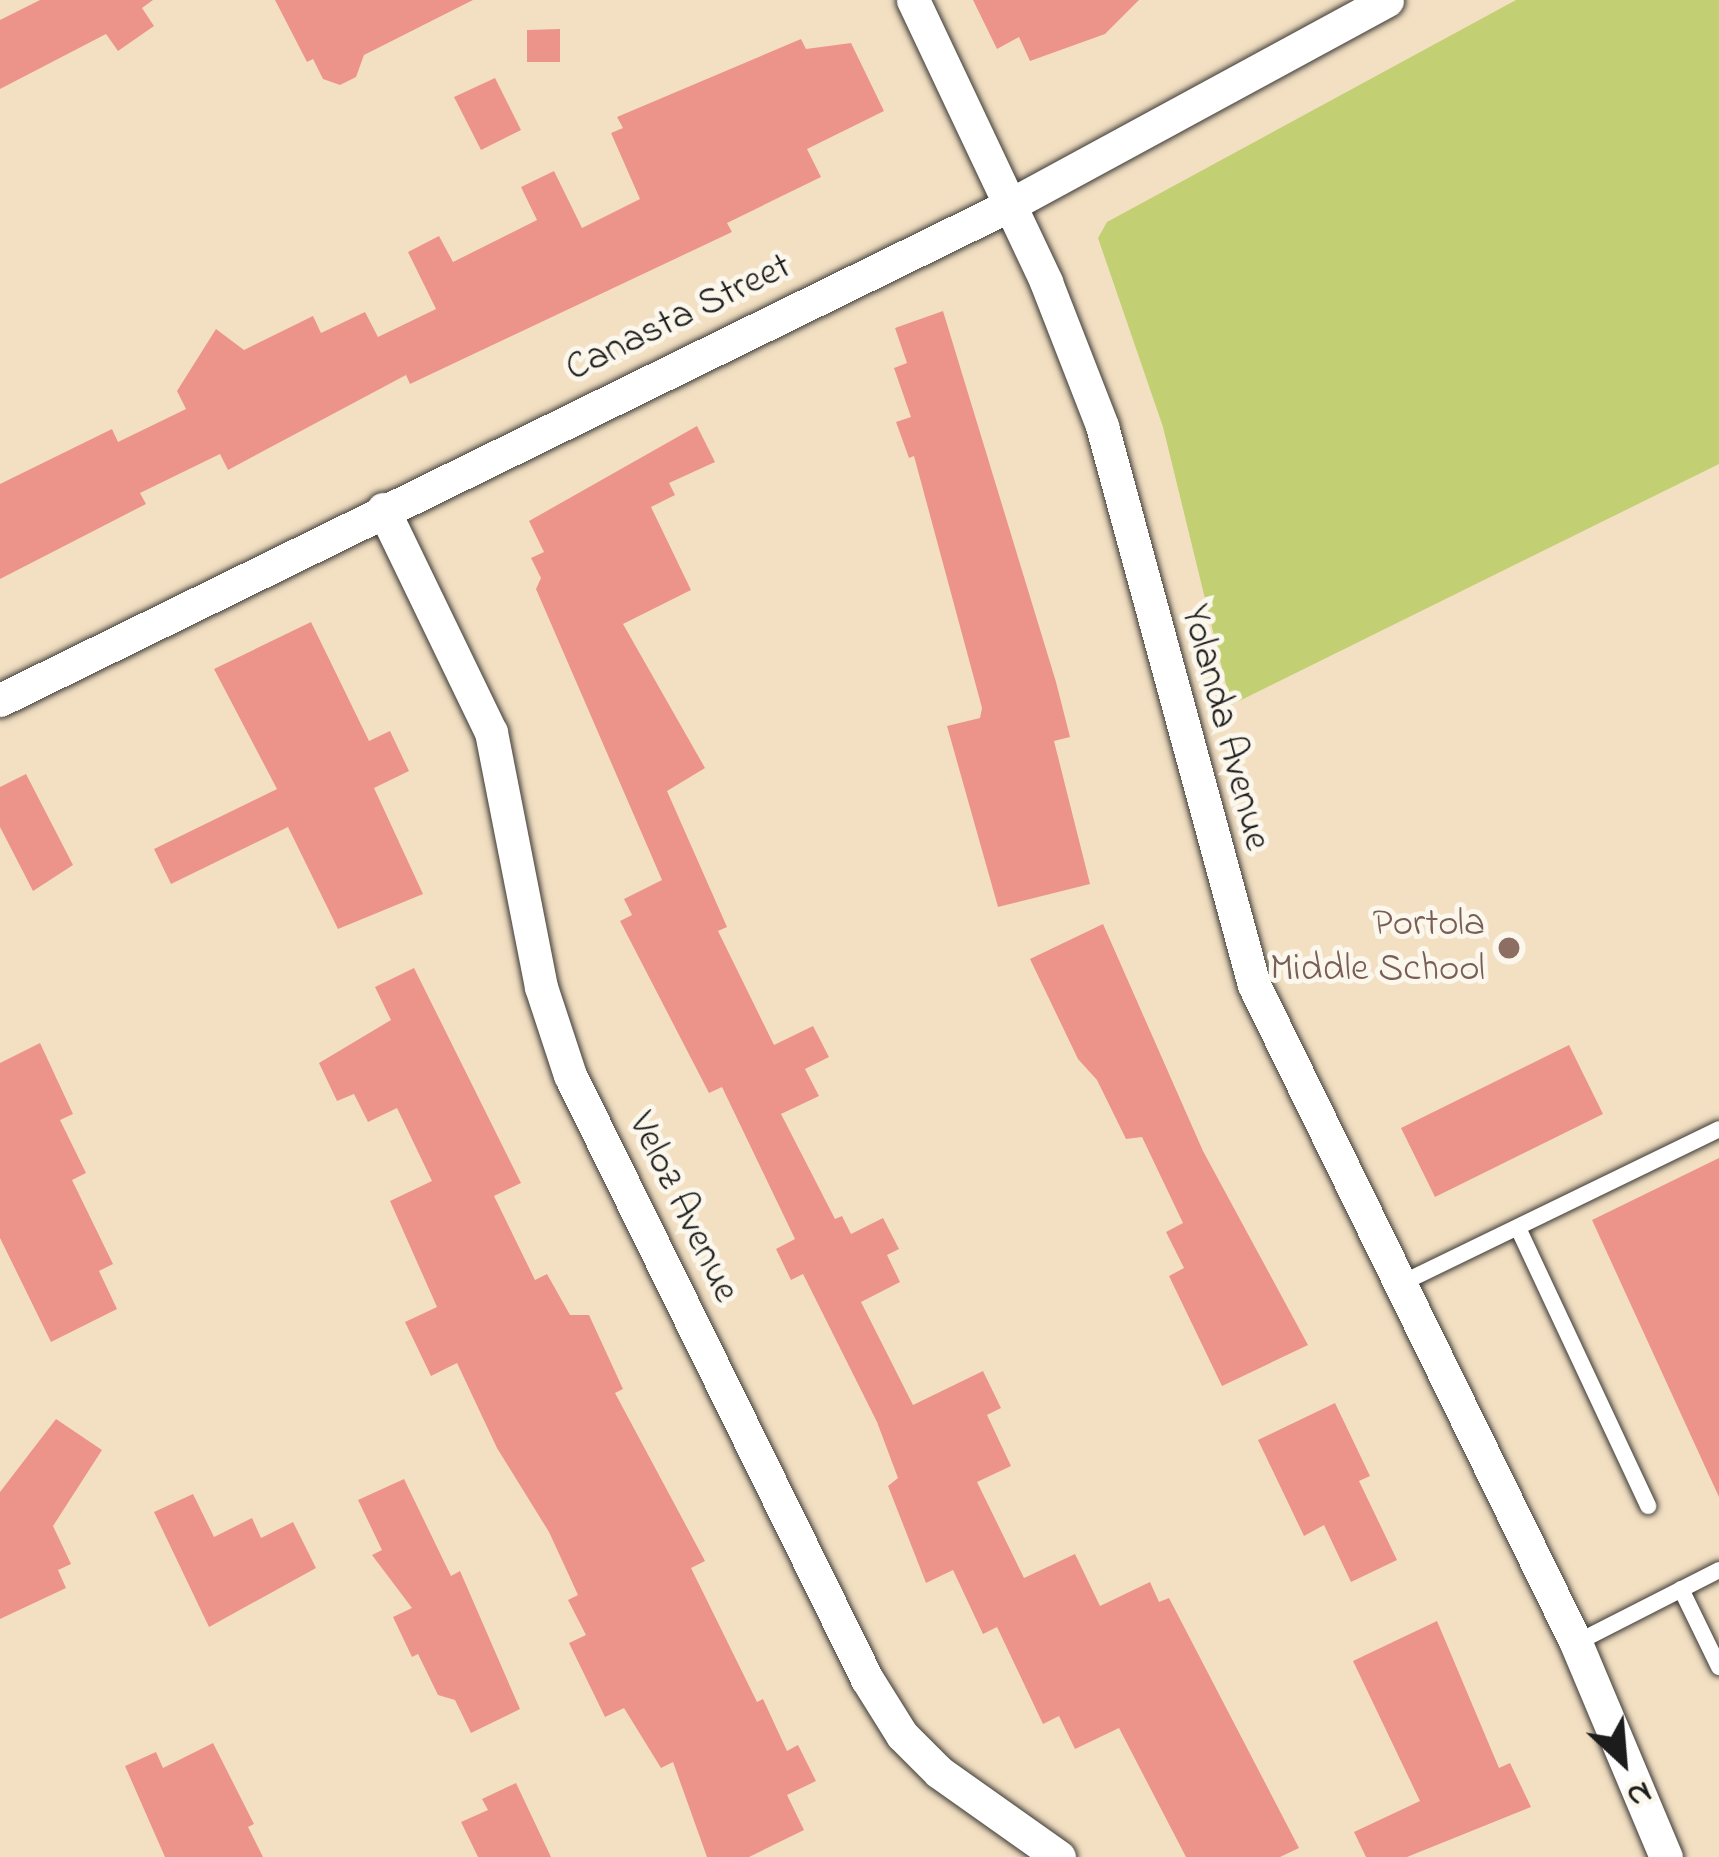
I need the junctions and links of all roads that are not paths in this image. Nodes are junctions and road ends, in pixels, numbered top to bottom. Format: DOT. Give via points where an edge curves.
graph roads {
  1 [pos="913,0"];
  2 [pos="1387,0"];
  3 [pos="1010,205"];
  4 [pos="383,509"];
  5 [pos="0,700"];
  6 [pos="1719,1129"];
  7 [pos="1518,1228"];
  8 [pos="1395,1286"];
  9 [pos="1648,1506"];
  10 [pos="1719,1570"];
  11 [pos="1681,1589"];
  12 [pos="1576,1642"];
  13 [pos="1719,1667"];
  14 [pos="1059,1857"];
  15 [pos="1666,1857"];
  1 -- 3 [label="street, Yolanda Avenue"];
  2 -- 3 [label="street, Canasta Street"];
  3 -- 4 [label="street, Canasta Street"];
  3 -- 8 [label="street, Yolanda Avenue" via="1102,426 1254,985"];
  4 -- 5 [label="street, Canasta Street"];
  4 -- 14 [label="street, Veloz Avenue" via="491,732 541,987 564,1060 867,1679 902,1736 939,1772"];
  6 -- 7 [label="lane"];
  7 -- 8 [label="lane"];
  7 -- 9 [label="lane"];
  8 -- 12 [label="street, Yolanda Avenue"];
  10 -- 11 [label="lane"];
  11 -- 12 [label="lane"];
  11 -- 13 [label="lane"];
  12 -- 15 [label="street, Yolanda Avenue"];
}
